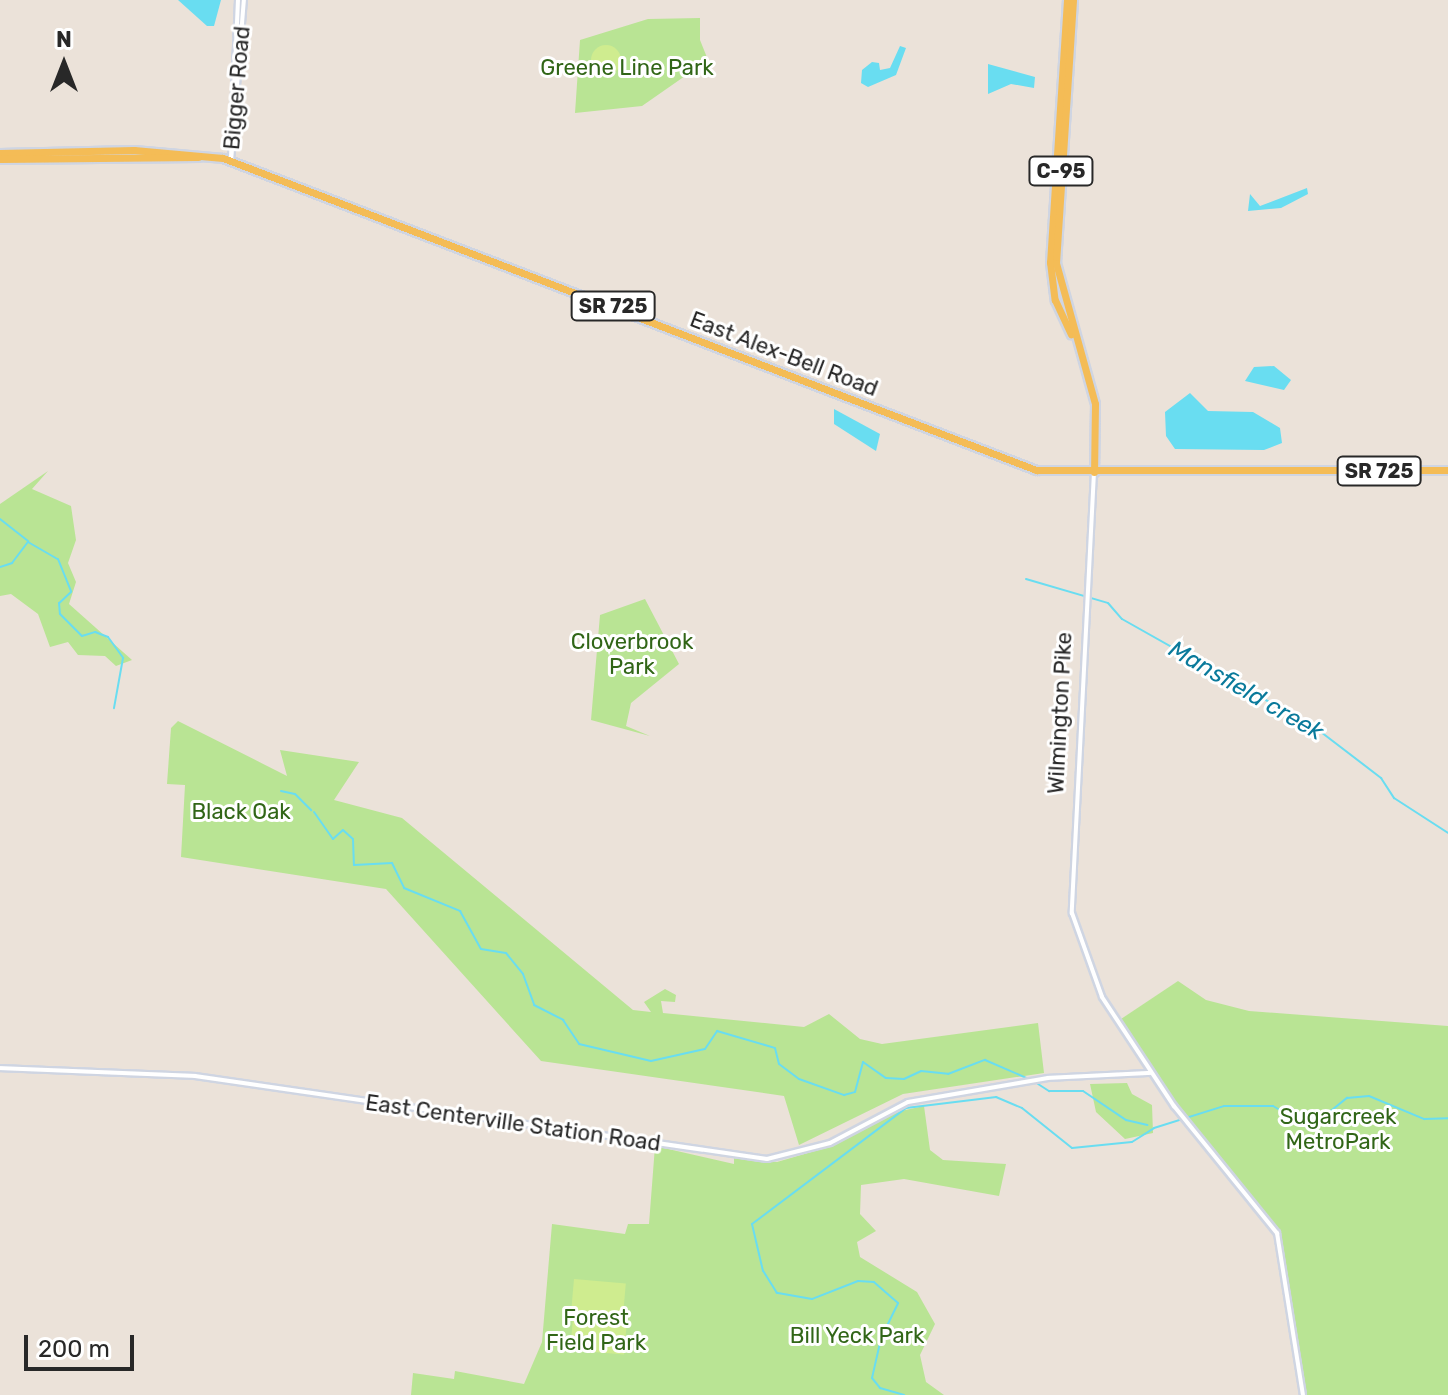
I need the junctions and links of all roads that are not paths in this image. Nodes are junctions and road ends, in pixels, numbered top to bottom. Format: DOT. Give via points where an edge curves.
graph roads {
  1 [pos="238,0"];
  2 [pos="244,0"];
  3 [pos="1070,0"];
  4 [pos="0,156"];
  5 [pos="231,160"];
  6 [pos="1074,339"];
  7 [pos="1448,470"];
  8 [pos="1094,472"];
  9 [pos="0,1068"];
  10 [pos="1151,1073"];
  11 [pos="1303,1395"];
  1 -- 5 [label="street, Bigger Road"];
  2 -- 5 [label="street, Bigger Road"];
  3 -- 6 [label="main road, Wilmington Pike / C-95" via="1056,263"];
  3 -- 6 [label="main road, Wilmington Pike / C-95" via="1051,277"];
  4 -- 5 [label="main road, East Alex-Bell Road / SR 725" via="204,155"];
  5 -- 8 [label="main road, East Alex-Bell Road / SR 725" via="1036,470"];
  6 -- 8 [label="main road, Wilmington Pike / C-95" via="1095,404"];
  7 -- 8 [label="main road, SR 725"];
  8 -- 10 [label="street, Wilmington Pike" via="1070,906 1096,987"];
  9 -- 10 [label="street, East Centerville Station Road" via="195,1076 767,1159 830,1143 900,1104 1036,1080"];
  10 -- 11 [label="street, Wilmington Pike" via="1277,1233"];
}
